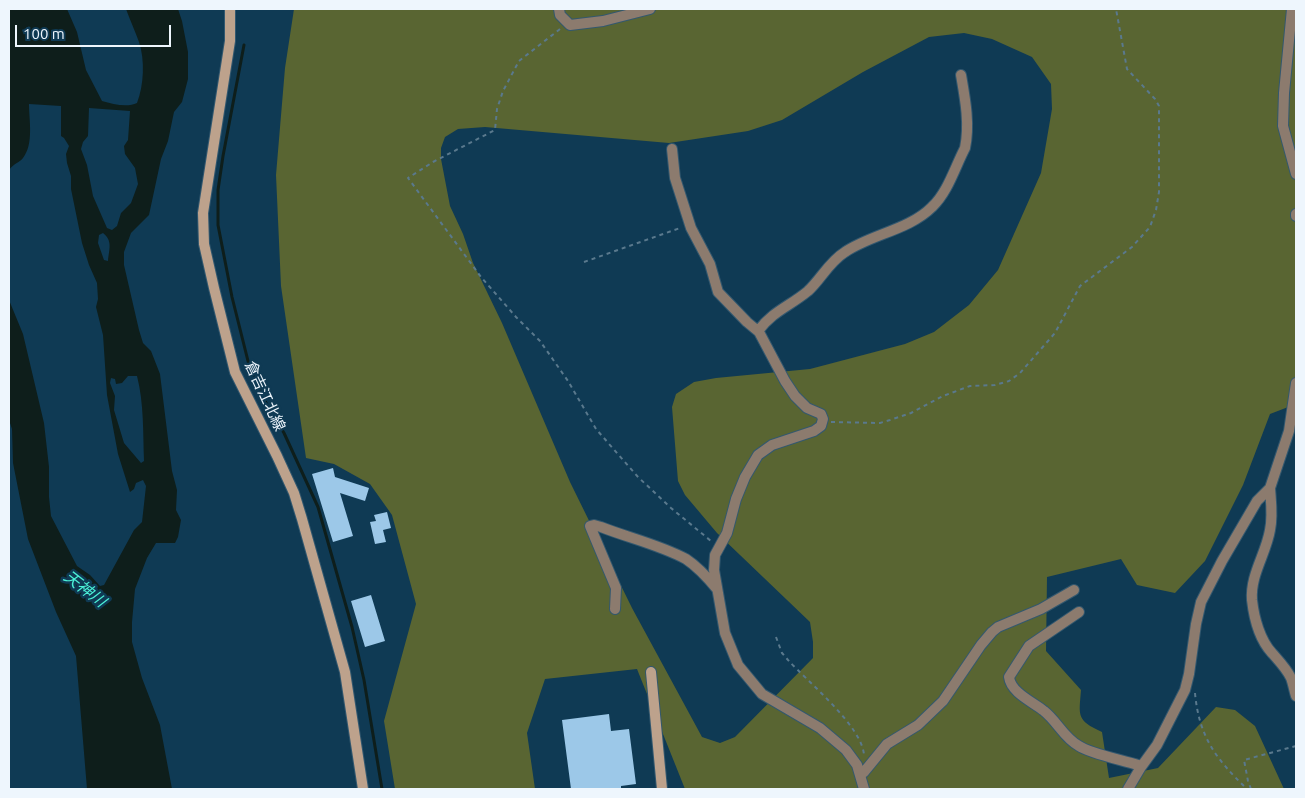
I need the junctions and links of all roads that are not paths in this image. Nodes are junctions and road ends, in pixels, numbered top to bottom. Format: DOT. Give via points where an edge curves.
graph roads {
  1 [pos="230,9"];
  2 [pos="559,9"];
  3 [pos="650,9"];
  4 [pos="1292,9"];
  5 [pos="961,75"];
  6 [pos="672,149"];
  7 [pos="1296,174"];
  8 [pos="758,330"];
  9 [pos="1296,383"];
  10 [pos="1270,488"];
  11 [pos="718,589"];
  12 [pos="1074,590"];
  13 [pos="615,609"];
  14 [pos="1078,612"];
  15 [pos="651,672"];
  16 [pos="1296,696"];
  17 [pos="1141,767"];
  18 [pos="863,772"];
  19 [pos="363,789"];
  20 [pos="662,789"];
  21 [pos="864,789"];
  22 [pos="1128,789"];
  1 -- 19 [label="main road, 倉吉江北線" via="230,41 203,213 204,244 235,372 294,493 302,519 345,672"];
  2 -- 3 [label="street" via="560,15 570,25 603,22"];
  4 -- 7 [label="street" via="1283,126"];
  5 -- 8 [label="street" via="966,140 943,195 915,221 844,252 808,290 771,316"];
  6 -- 8 [label="street" via="675,178 690,225 710,264 718,292"];
  8 -- 11 [label="street" via="795,396 824,419 814,431 772,445 758,454 751,465 736,499 727,533 715,555"];
  9 -- 10 [label="street" via="1289,431"];
  10 -- 16 [label="street" via="1270,531 1254,580 1252,600 1262,640 1287,671"];
  10 -- 17 [label="street" via="1257,501 1201,602 1184,690 1157,745"];
  11 -- 13 [label="street" via="702,572 666,550 602,527 590,526 616,588"];
  11 -- 18 [label="street" via="725,633 738,665 754,686 836,740"];
  12 -- 18 [label="street" via="992,632 943,701 918,726 887,744"];
  14 -- 17 [label="street" via="1029,646 1009,682 1052,717 1069,739 1080,747"];
  15 -- 20 [label="main road"];
  17 -- 22 [label="street"];
  18 -- 21 [label="street"];
}
